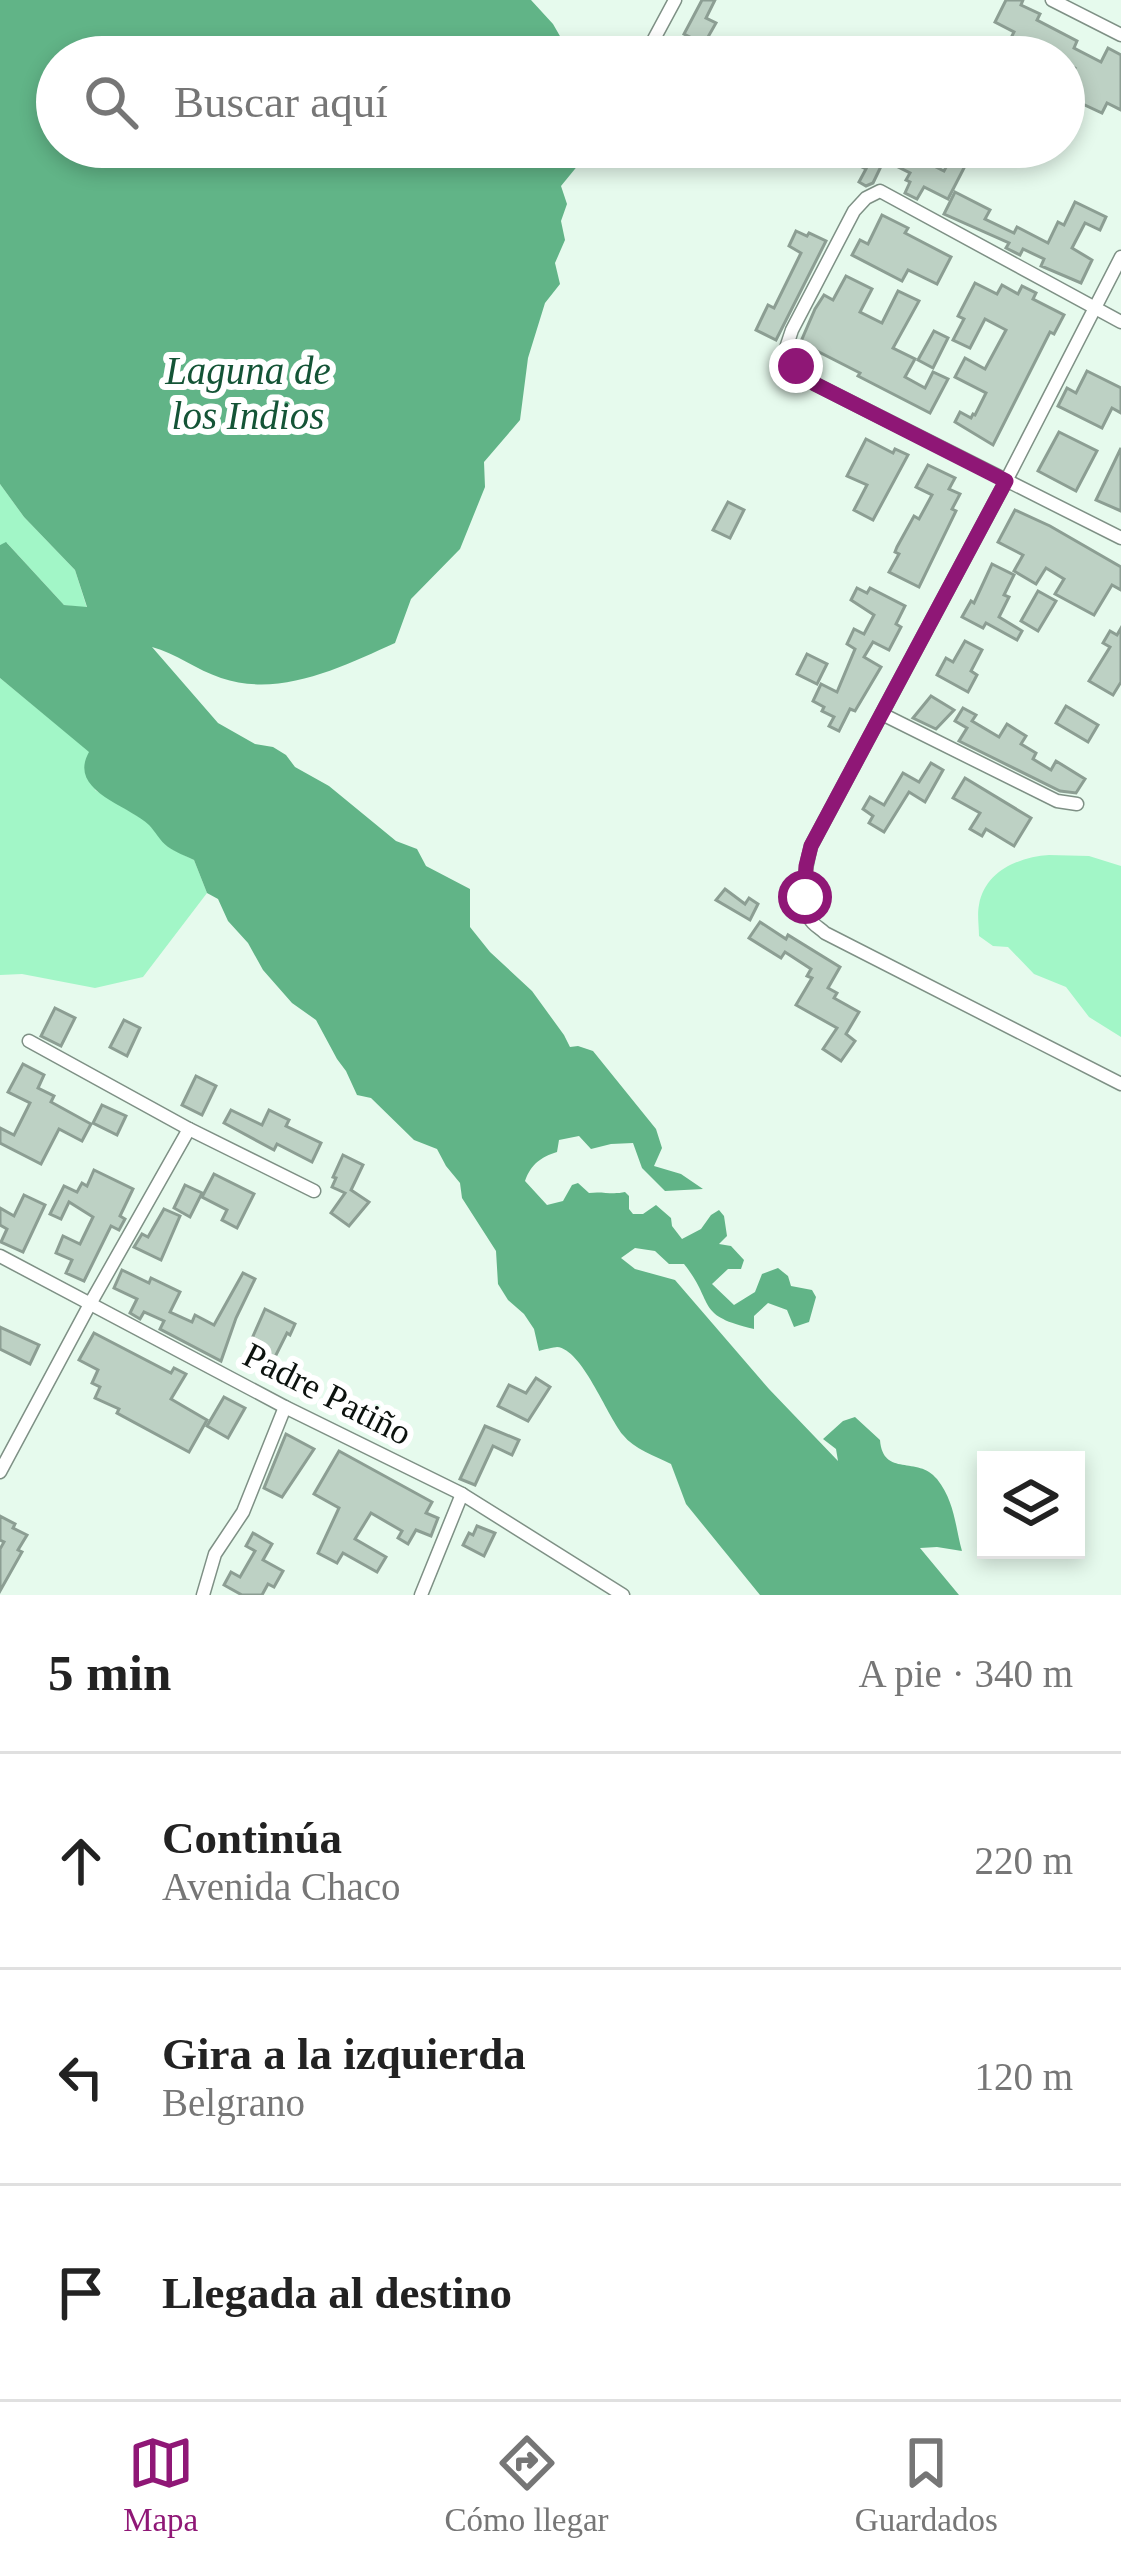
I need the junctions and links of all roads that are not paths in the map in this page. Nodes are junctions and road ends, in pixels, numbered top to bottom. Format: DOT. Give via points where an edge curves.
graph roads {
  1 [pos="675,0"];
  2 [pos="1052,0"];
  3 [pos="1121,35"];
  4 [pos="656,36"];
  5 [pos="1121,257"];
  6 [pos="1096,307"];
  7 [pos="1121,322"];
  8 [pos="1006,481"];
  9 [pos="1121,538"];
  10 [pos="882,714"];
  11 [pos="1076,804"];
  12 [pos="29,1041"];
  13 [pos="1121,1084"];
  14 [pos="189,1129"];
  15 [pos="314,1191"];
  16 [pos="0,1256"];
  17 [pos="90,1304"];
  18 [pos="285,1406"];
  19 [pos="0,1472"];
  20 [pos="462,1494"];
  21 [pos="203,1595"];
  22 [pos="421,1595"];
  23 [pos="623,1595"];
  1 -- 4 [label="street"];
  2 -- 3 [label="street"];
  5 -- 6 [label="street"];
  6 -- 7 [label="street"];
  6 -- 8 [label="street"];
  6 -- 8 [label="street" via="880,191 854,211 791,330 786,348 815,384"];
  8 -- 9 [label="street"];
  8 -- 10 [label="street"];
  10 -- 11 [label="street"];
  10 -- 13 [label="street" via="811,846 808,917 825,933"];
  12 -- 14 [label="street"];
  14 -- 15 [label="street"];
  14 -- 17 [label="street"];
  16 -- 17 [label="street, Padre Patiño"];
  17 -- 18 [label="street, Padre Patiño"];
  17 -- 19 [label="street"];
  18 -- 20 [label="street, Padre Patiño"];
  18 -- 21 [label="street"];
  20 -- 22 [label="street"];
  20 -- 23 [label="street, Padre Patiño"];
}
